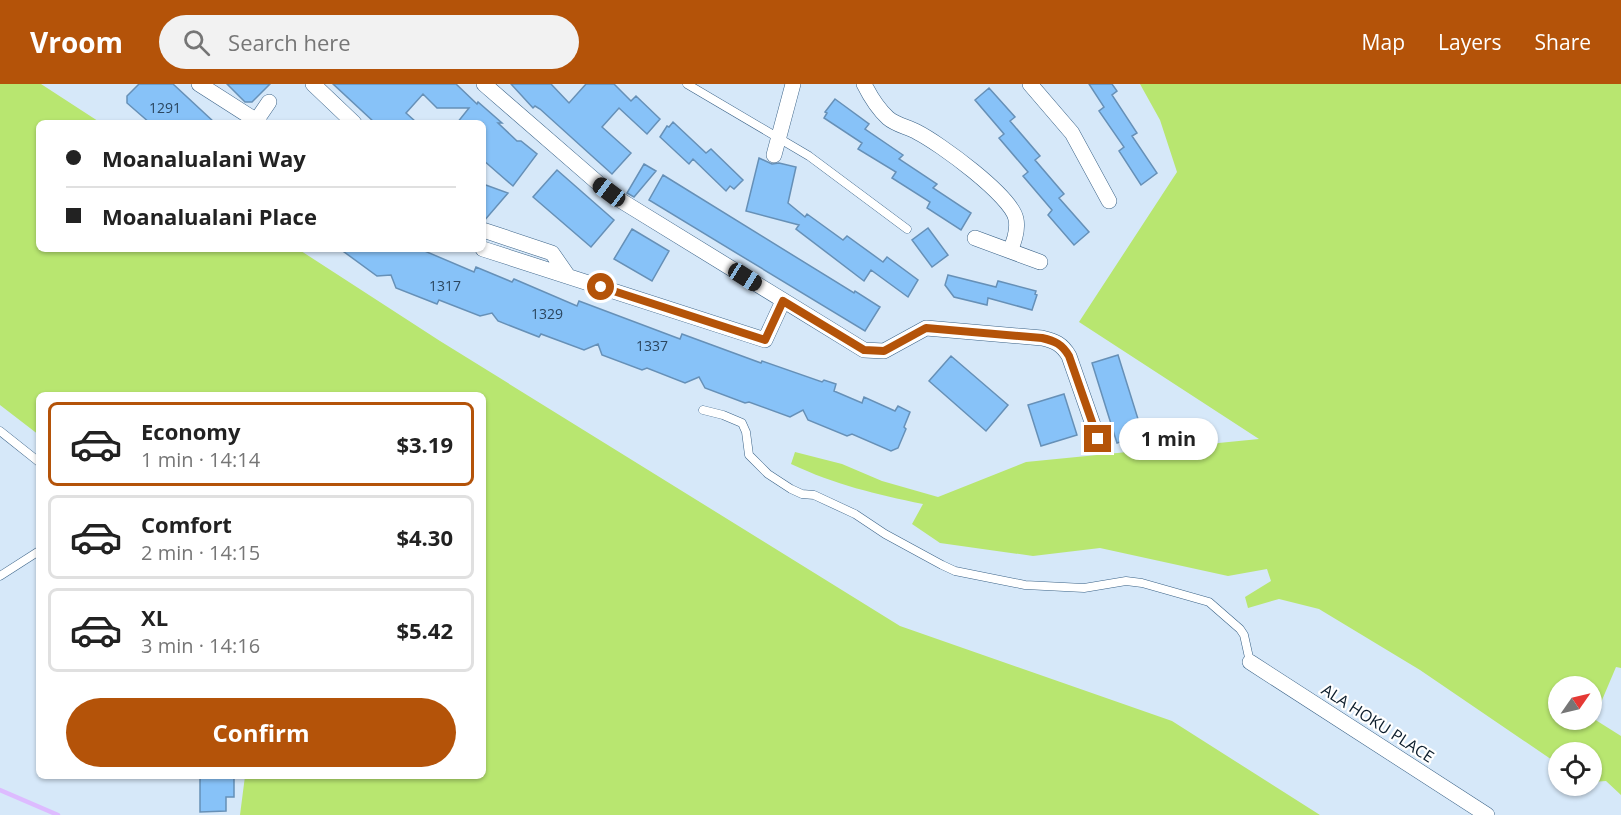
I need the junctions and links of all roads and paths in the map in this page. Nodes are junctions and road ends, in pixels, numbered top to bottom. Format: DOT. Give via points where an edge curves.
graph roads {
  1 [pos="199,84"];
  2 [pos="313,84"];
  3 [pos="484,84"];
  4 [pos="687,84"];
  5 [pos="793,84"];
  6 [pos="864,84"];
  7 [pos="1030,84"];
  8 [pos="268,102"];
  9 [pos="255,120"];
  10 [pos="259,120"];
  11 [pos="351,120"];
  12 [pos="779,139"];
  13 [pos="774,155"];
  14 [pos="1109,201"];
  15 [pos="907,229"];
  16 [pos="486,231"];
  17 [pos="975,238"];
  18 [pos="486,250"];
  19 [pos="1010,251"];
  20 [pos="1040,262"];
  21 [pos="568,276"];
  22 [pos="783,301"];
  23 [pos="703,410"];
  24 [pos="0,431"];
  25 [pos="1098,439"];
  26 [pos="36,460"];
  27 [pos="36,553"];
  28 [pos="0,576"];
  29 [pos="1250,662"];
  30 [pos="1487,815"];
  1 -- 9 [label="street"];
  2 -- 11 [label="street"];
  3 -- 22 [label="street" via="620,200"];
  4 -- 12 [label="lane"];
  5 -- 12 [label="street"];
  6 -- 19 [label="street" via="889,119 945,148 1011,207 1017,220"];
  7 -- 14 [label="street" via="1072,133"];
  8 -- 10 [label="street"];
  12 -- 13 [label="street"];
  12 -- 15 [label="lane" via="809,156"];
  16 -- 21 [label="street" via="552,253"];
  17 -- 19 [label="street"];
  18 -- 21 [label="street"];
  19 -- 20 [label="street"];
  21 -- 22 [label="street" via="765,340"];
  22 -- 25 [label="street" via="864,350 884,351 926,328 1056,342 1069,356"];
  23 -- 29 [label="lane" via="742,423 749,455 768,474 791,489 855,514 942,566 1025,585 1084,588 1126,581 1142,583 1209,603 1240,629"];
  24 -- 26 [label="lane"];
  27 -- 28 [label="lane"];
  29 -- 30 [label="street, ALA HOKU PLACE"];
}
